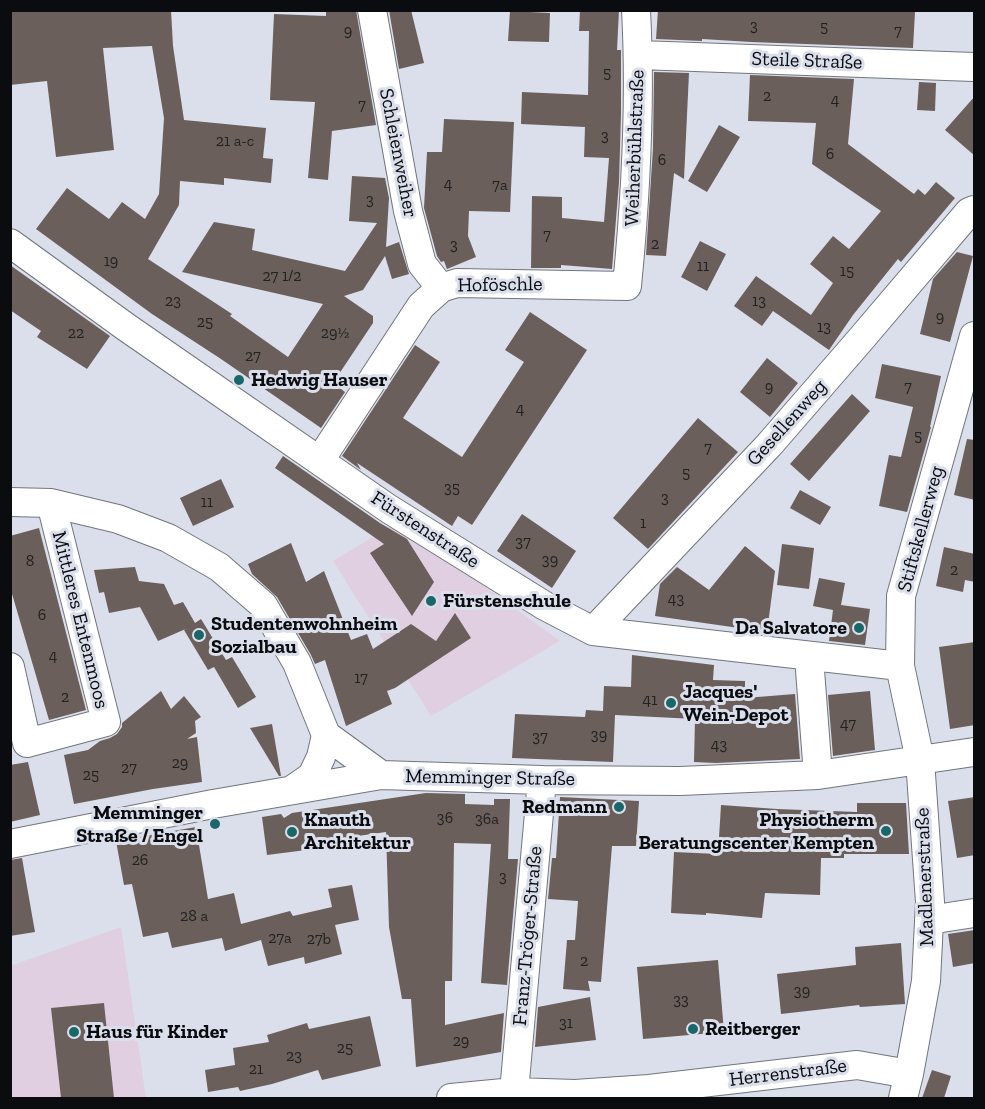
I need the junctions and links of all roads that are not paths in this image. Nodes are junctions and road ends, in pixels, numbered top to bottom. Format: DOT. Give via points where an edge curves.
graph roads {
  1 [pos="372,10"];
  2 [pos="636,10"];
  3 [pos="639,55"];
  4 [pos="975,67"];
  5 [pos="975,210"];
  6 [pos="10,243"];
  7 [pos="627,286"];
  8 [pos="441,288"];
  9 [pos="975,336"];
  10 [pos="320,460"];
  11 [pos="10,502"];
  12 [pos="51,503"];
  13 [pos="593,631"];
  14 [pos="809,657"];
  15 [pos="900,666"];
  16 [pos="10,667"];
  17 [pos="326,735"];
  18 [pos="975,752"];
  19 [pos="920,760"];
  20 [pos="381,775"];
  21 [pos="818,775"];
  22 [pos="542,780"];
  23 [pos="292,790"];
  24 [pos="10,844"];
  25 [pos="975,913"];
  26 [pos="929,920"];
  27 [pos="906,1086"];
  28 [pos="514,1092"];
  29 [pos="450,1098"];
  1 -- 8 [label="street, Schleienweiher" via="408,211 422,264"];
  2 -- 3 [label="street, Weiherbühlstraße"];
  3 -- 4 [label="street, Steile Straße"];
  3 -- 7 [label="street, Weiherbühlstraße" via="637,160"];
  5 -- 13 [label="street, Gesellenweg" via="969,212 769,445"];
  6 -- 10 [label="street, Fürstenstraße"];
  7 -- 8 [label="street, Hoföschle" via="457,283"];
  8 -- 10 [label="street, Hoföschle" via="421,306"];
  9 -- 15 [label="street, Stiftskellerweg" via="901,596"];
  10 -- 13 [label="street, Fürstenstraße" via="435,538"];
  11 -- 12 [label="street"];
  12 -- 16 [label="street, Mittleres Entenmoos" via="106,723 27,743"];
  12 -- 17 [label="street" via="118,519 168,538 219,567 263,605 297,663"];
  13 -- 14 [label="street, Fürstenstraße"];
  14 -- 15 [label="street, Fürstenstraße"];
  14 -- 21 [label="street"];
  15 -- 19 [label="street, Stiftskellerweg"];
  17 -- 20 [label="street"];
  17 -- 23 [label="street" via="312,776"];
  18 -- 19 [label="street, Memminger Straße"];
  19 -- 21 [label="street, Memminger Straße"];
  19 -- 26 [label="street, Madlenerstraße"];
  20 -- 22 [label="street, Memminger Straße"];
  20 -- 23 [label="street, Memminger Straße"];
  21 -- 22 [label="street, Memminger Straße" via="680,781"];
  22 -- 28 [label="street, Franz-Tröger-Straße"];
  23 -- 24 [label="street, Memminger Straße"];
  25 -- 26 [label="street"];
  26 -- 27 [label="street, Madlenerstraße" via="926,981"];
  27 -- 28 [label="street, Herrenstraße" via="857,1065 649,1089 575,1094"];
  28 -- 29 [label="street, Herrenstraße"];
}
